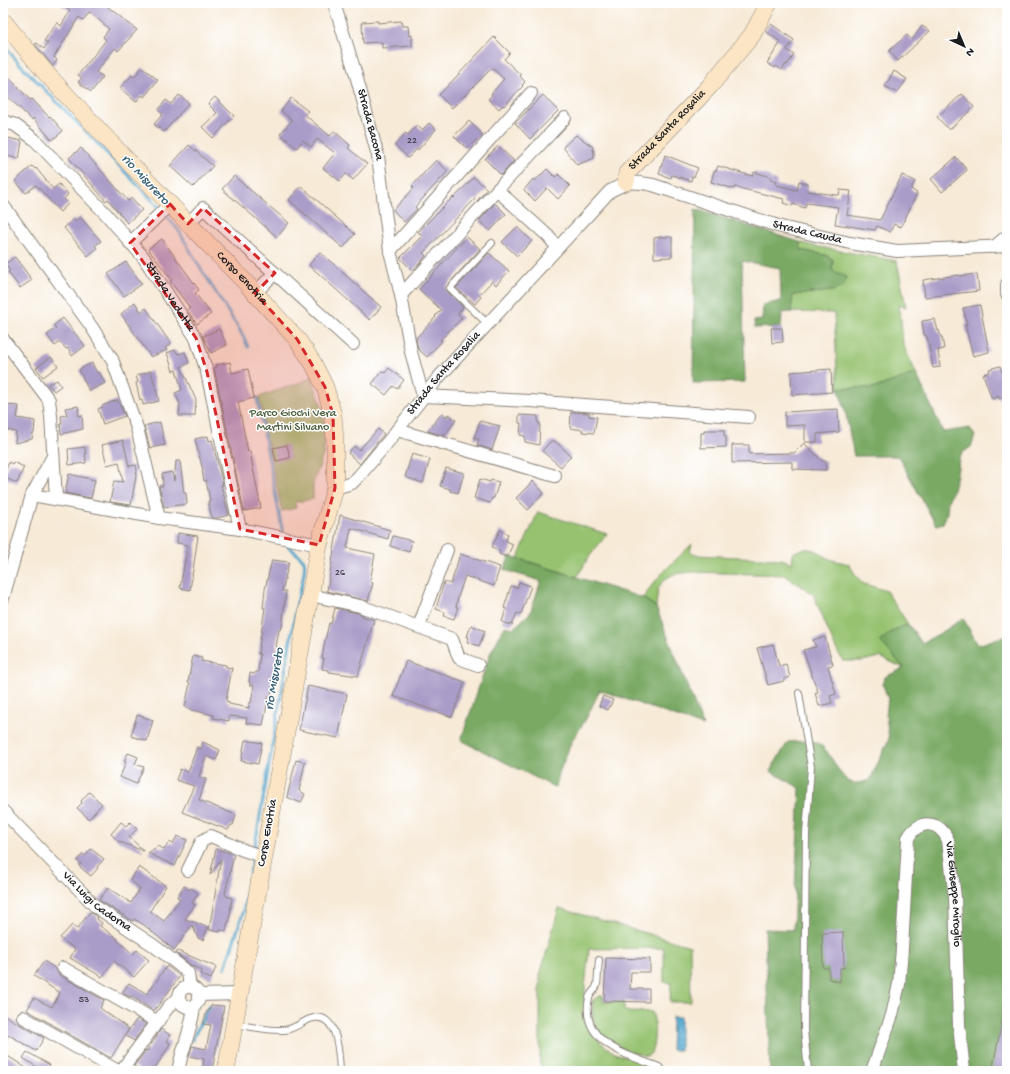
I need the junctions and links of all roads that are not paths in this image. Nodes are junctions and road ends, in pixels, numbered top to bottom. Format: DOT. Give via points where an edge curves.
graph roads {
  1 [pos="334,3"];
  2 [pos="769,3"];
  3 [pos="3,21"];
  4 [pos="531,93"];
  5 [pos="565,118"];
  6 [pos="3,121"];
  7 [pos="626,182"];
  8 [pos="497,190"];
  9 [pos="3,205"];
  10 [pos="165,209"];
  11 [pos="188,224"];
  12 [pos="1007,236"];
  13 [pos="130,243"];
  14 [pos="492,243"];
  15 [pos="1007,246"];
  16 [pos="557,247"];
  17 [pos="994,247"];
  18 [pos="390,251"];
  19 [pos="275,273"];
  20 [pos="1007,284"];
  21 [pos="255,293"];
  22 [pos="1007,294"];
  23 [pos="401,295"];
  24 [pos="488,324"];
  25 [pos="3,339"];
  26 [pos="353,344"];
  27 [pos="423,396"];
  28 [pos="749,417"];
  29 [pos="397,430"];
  30 [pos="53,455"];
  31 [pos="555,476"];
  32 [pos="335,488"];
  33 [pos="32,495"];
  34 [pos="56,499"];
  35 [pos="159,518"];
  36 [pos="240,529"];
  37 [pos="319,545"];
  38 [pos="447,550"];
  39 [pos="310,595"];
  40 [pos="3,598"];
  41 [pos="420,626"];
  42 [pos="478,665"];
  43 [pos="800,693"];
  44 [pos="3,811"];
  45 [pos="257,855"];
  46 [pos="188,870"];
  47 [pos="599,960"];
  48 [pos="63,968"];
  49 [pos="190,987"];
  50 [pos="240,994"];
  51 [pos="179,998"];
  52 [pos="196,1001"];
  53 [pos="23,1017"];
  54 [pos="158,1022"];
  55 [pos="234,1024"];
  56 [pos="120,1071"];
  57 [pos="178,1071"];
  58 [pos="226,1071"];
  59 [pos="340,1071"];
  60 [pos="663,1071"];
  61 [pos="808,1071"];
  62 [pos="872,1071"];
  63 [pos="964,1071"];
  1 -- 18 [label="street, Strada Bacona" via="378,156"];
  2 -- 7 [label="main road, Strada Santa Rosalia" via="752,35 709,86 627,173"];
  3 -- 10 [label="main road, Corso Enotria"];
  4 -- 18 [label="street"];
  5 -- 8 [label="street"];
  6 -- 13 [label="street, Strada Vedetta" via="15,125 34,139 82,188"];
  7 -- 16 [label="street, Strada Santa Rosalia" via="610,191"];
  7 -- 17 [label="street, Strada Cauda" via="653,185 781,227 850,243 897,251"];
  8 -- 16 [label="street"];
  8 -- 23 [label="street"];
  9 -- 35 [label="street" via="112,359 137,428"];
  10 -- 11 [label="main road, Corso Enotria"];
  10 -- 13 [label="street"];
  11 -- 19 [label="street" via="203,208"];
  11 -- 21 [label="main road, Corso Enotria"];
  12 -- 17 [label="street"];
  13 -- 36 [label="street, Strada Vedetta" via="144,258 196,338 208,372"];
  14 -- 24 [label="lane" via="450,288"];
  15 -- 17 [label="street, Strada Cauda"];
  16 -- 24 [label="street, Strada Santa Rosalia"];
  18 -- 23 [label="street, Strada Bacona"];
  19 -- 21 [label="street"];
  19 -- 26 [label="street"];
  20 -- 22 [label="street"];
  21 -- 32 [label="main road, Corso Enotria" via="297,339 325,387 333,415"];
  23 -- 27 [label="street, Strada Bacona" via="411,352"];
  24 -- 27 [label="street, Strada Santa Rosalia"];
  25 -- 30 [label="street" via="49,400"];
  27 -- 28 [label="street"];
  27 -- 29 [label="street, Strada Santa Rosalia"];
  29 -- 31 [label="street, Strada Santa Rosalia"];
  29 -- 32 [label="street, Strada Santa Rosalia" via="352,483"];
  30 -- 33 [label="street"];
  30 -- 34 [label="street"];
  32 -- 37 [label="main road, Corso Enotria"];
  33 -- 34 [label="street"];
  33 -- 40 [label="street"];
  34 -- 35 [label="street"];
  35 -- 36 [label="street"];
  36 -- 37 [label="street"];
  37 -- 39 [label="main road, Corso Enotria"];
  38 -- 41 [label="street"];
  39 -- 41 [label="street" via="360,606"];
  39 -- 45 [label="main road, Corso Enotria"];
  41 -- 42 [label="street" via="452,638 459,658"];
  43 -- 61 [label="lane" via="811,767 806,834 804,1030"];
  44 -- 49 [label="street, Via Luigi Cadorna" via="96,907 184,968 188,973"];
  45 -- 46 [label="street" via="211,836 202,841"];
  45 -- 50 [label="main road, Corso Enotria"];
  47 -- 60 [label="lane" via="596,986 589,997 592,1026 606,1043 617,1051 659,1067"];
  48 -- 54 [label="street"];
  49 -- 51 [label="street" via="183,989"];
  49 -- 52 [label="street" via="196,989"];
  50 -- 52 [label="street"];
  50 -- 55 [label="main road, Corso Enotria"];
  51 -- 52 [label="street" via="184,1006 191,1007"];
  51 -- 54 [label="street" via="169,1006"];
  52 -- 57 [label="street"];
  53 -- 56 [label="street"];
  54 -- 56 [label="street"];
  55 -- 58 [label="main road, Corso Enotria"];
  55 -- 59 [label="lane" via="287,1030 310,1019 319,1017 327,1020 333,1028 338,1047"];
  62 -- 63 [label="street, Via Giuseppe Miroglio" via="892,1016 899,984 908,838 916,828 929,824 941,829 948,840 955,898 958,1025"];
}
